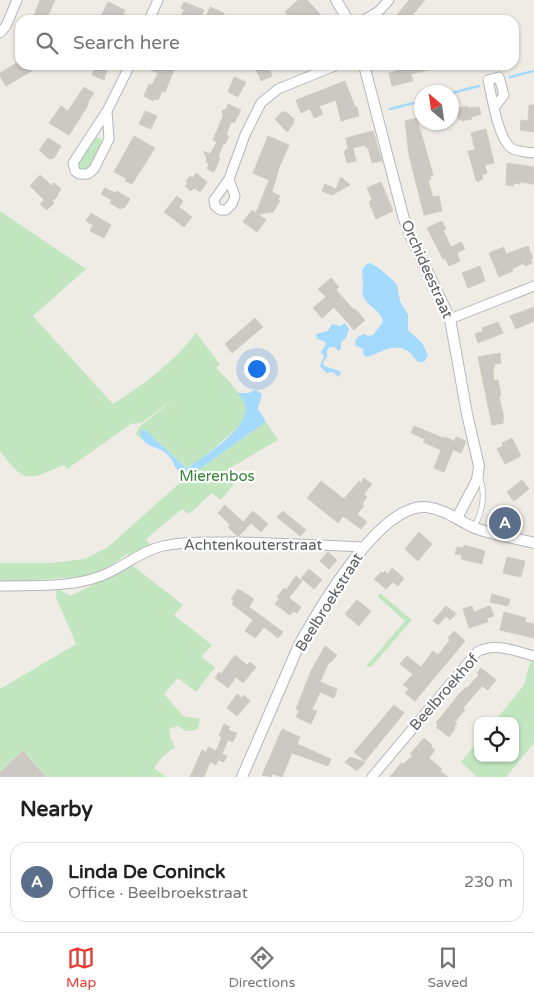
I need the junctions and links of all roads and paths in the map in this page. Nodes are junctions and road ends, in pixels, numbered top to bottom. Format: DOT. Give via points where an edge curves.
graph roads {
  1 [pos="17,0"];
  2 [pos="158,0"];
  3 [pos="336,0"];
  4 [pos="389,0"];
  5 [pos="151,15"];
  6 [pos="345,15"];
  7 [pos="373,15"];
  8 [pos="0,34"];
  9 [pos="128,70"];
  10 [pos="325,70"];
  11 [pos="365,70"];
  12 [pos="494,108"];
  13 [pos="107,111"];
  14 [pos="534,153"];
  15 [pos="229,179"];
  16 [pos="534,286"];
  17 [pos="450,319"];
  18 [pos="479,476"];
  19 [pos="457,518"];
  20 [pos="474,527"];
  21 [pos="534,543"];
  22 [pos="364,547"];
  23 [pos="0,586"];
  24 [pos="534,656"];
  25 [pos="242,777"];
  26 [pos="372,777"];
  1 -- 8 [label="street"];
  2 -- 5 [label="street"];
  3 -- 6 [label="street"];
  4 -- 7 [label="street"];
  9 -- 13 [label="street"];
  10 -- 15 [label="street" via="278,89 261,103"];
  11 -- 17 [label="street, Orchideestraat" via="404,219"];
  12 -- 14 [label="street" via="505,142 513,149"];
  13 -- 13 [label="street" via="73,163 79,174 88,174 94,169 109,139"];
  16 -- 17 [label="street"];
  17 -- 18 [label="street, Orchideestraat"];
  18 -- 19 [label="street"];
  18 -- 20 [label="lane, Orchideestraat" via="481,514"];
  19 -- 20 [label="street, Beelbroekstraat"];
  19 -- 22 [label="street, Beelbroekstraat" via="435,509 416,508 387,525"];
  20 -- 21 [label="street, Beelbroekstraat"];
  22 -- 23 [label="street, Achtenkouterstraat" via="203,542 163,546 100,577 73,584"];
  22 -- 25 [label="street, Beelbroekstraat" via="341,576 299,645"];
  24 -- 26 [label="street, Beelbroekhof" via="493,646 477,652"];
}
